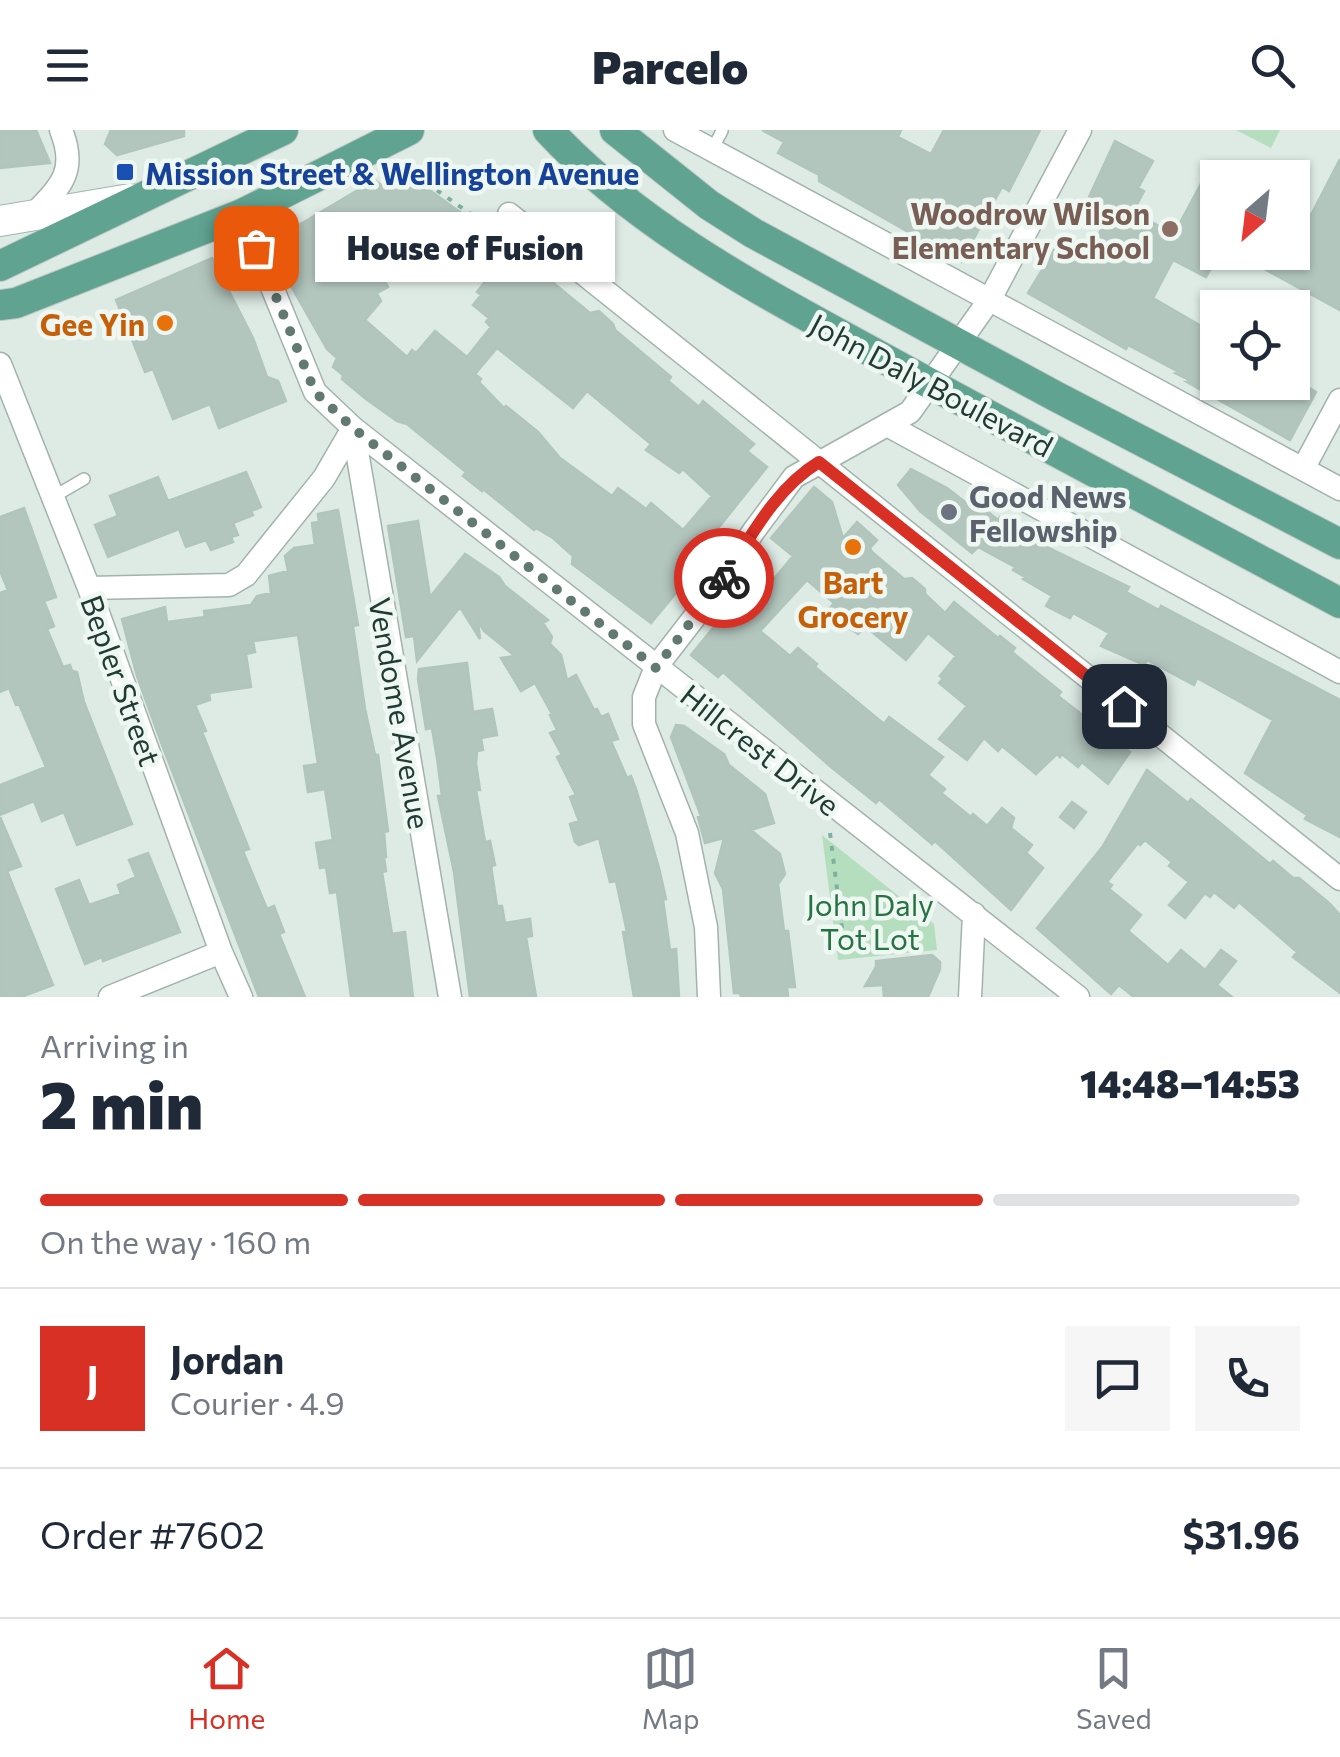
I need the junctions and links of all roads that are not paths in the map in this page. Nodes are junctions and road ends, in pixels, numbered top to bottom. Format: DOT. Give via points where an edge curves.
graph roads {
  1 [pos="62,130"];
  2 [pos="284,130"];
  3 [pos="409,130"];
  4 [pos="548,130"];
  5 [pos="675,130"];
  6 [pos="1080,130"];
  7 [pos="623,132"];
  8 [pos="717,141"];
  9 [pos="218,164"];
  10 [pos="136,198"];
  11 [pos="242,214"];
  12 [pos="509,214"];
  13 [pos="32,216"];
  14 [pos="0,221"];
  15 [pos="0,266"];
  16 [pos="990,299"];
  17 [pos="0,304"];
  18 [pos="959,344"];
  19 [pos="0,364"];
  20 [pos="931,384"];
  21 [pos="6,395"];
  22 [pos="1340,400"];
  23 [pos="889,426"];
  24 [pos="353,428"];
  25 [pos="819,462"];
  26 [pos="1303,469"];
  27 [pos="84,479"];
  28 [pos="1340,489"];
  29 [pos="53,497"];
  30 [pos="1340,544"];
  31 [pos="90,588"];
  32 [pos="1340,603"];
  33 [pos="656,668"];
  34 [pos="1340,672"];
  35 [pos="1340,880"];
  36 [pos="974,914"];
  37 [pos="220,952"];
  38 [pos="110,997"];
  39 [pos="240,997"];
  40 [pos="450,997"];
  41 [pos="709,997"];
  42 [pos="970,997"];
  43 [pos="1078,997"];
  1 -- 13 [label="street" via="70,151 62,185"];
  2 -- 9 [label="main road"];
  3 -- 11 [label="main road"];
  4 -- 20 [label="main road, John Daly Boulevard" via="683,242"];
  5 -- 8 [label="street"];
  6 -- 16 [label="street"];
  7 -- 18 [label="main road, John Daly Boulevard" via="753,233"];
  8 -- 16 [label="street"];
  9 -- 10 [label="main road"];
  9 -- 11 [label="main road"];
  10 -- 13 [label="main road"];
  10 -- 15 [label="main road"];
  11 -- 17 [label="main road" via="16,304"];
  11 -- 24 [label="street, Hillcrest Drive" via="315,392"];
  12 -- 25 [label="street"];
  13 -- 14 [label="main road"];
  16 -- 18 [label="street"];
  16 -- 26 [label="street"];
  18 -- 20 [label="street"];
  18 -- 30 [label="main road, John Daly Boulevard"];
  19 -- 21 [label="street, Bepler Street"];
  20 -- 23 [label="street"];
  20 -- 32 [label="main road, John Daly Boulevard"];
  21 -- 29 [label="street, Bepler Street"];
  22 -- 26 [label="street"];
  23 -- 25 [label="street"];
  23 -- 34 [label="street"];
  24 -- 31 [label="street" via="324,478 246,575 228,585"];
  24 -- 33 [label="street, Hillcrest Drive"];
  24 -- 40 [label="street, Vendome Avenue"];
  25 -- 33 [label="street" via="794,477"];
  25 -- 35 [label="street"];
  26 -- 28 [label="street"];
  27 -- 29 [label="lane"];
  29 -- 31 [label="street, Bepler Street"];
  31 -- 37 [label="street, Bepler Street"];
  33 -- 36 [label="street, Hillcrest Drive"];
  33 -- 41 [label="street" via="644,697 644,724 687,833 706,927"];
  36 -- 42 [label="street"];
  36 -- 43 [label="street, Hillcrest Drive"];
  37 -- 38 [label="street"];
  37 -- 39 [label="street, Bepler Street"];
}
